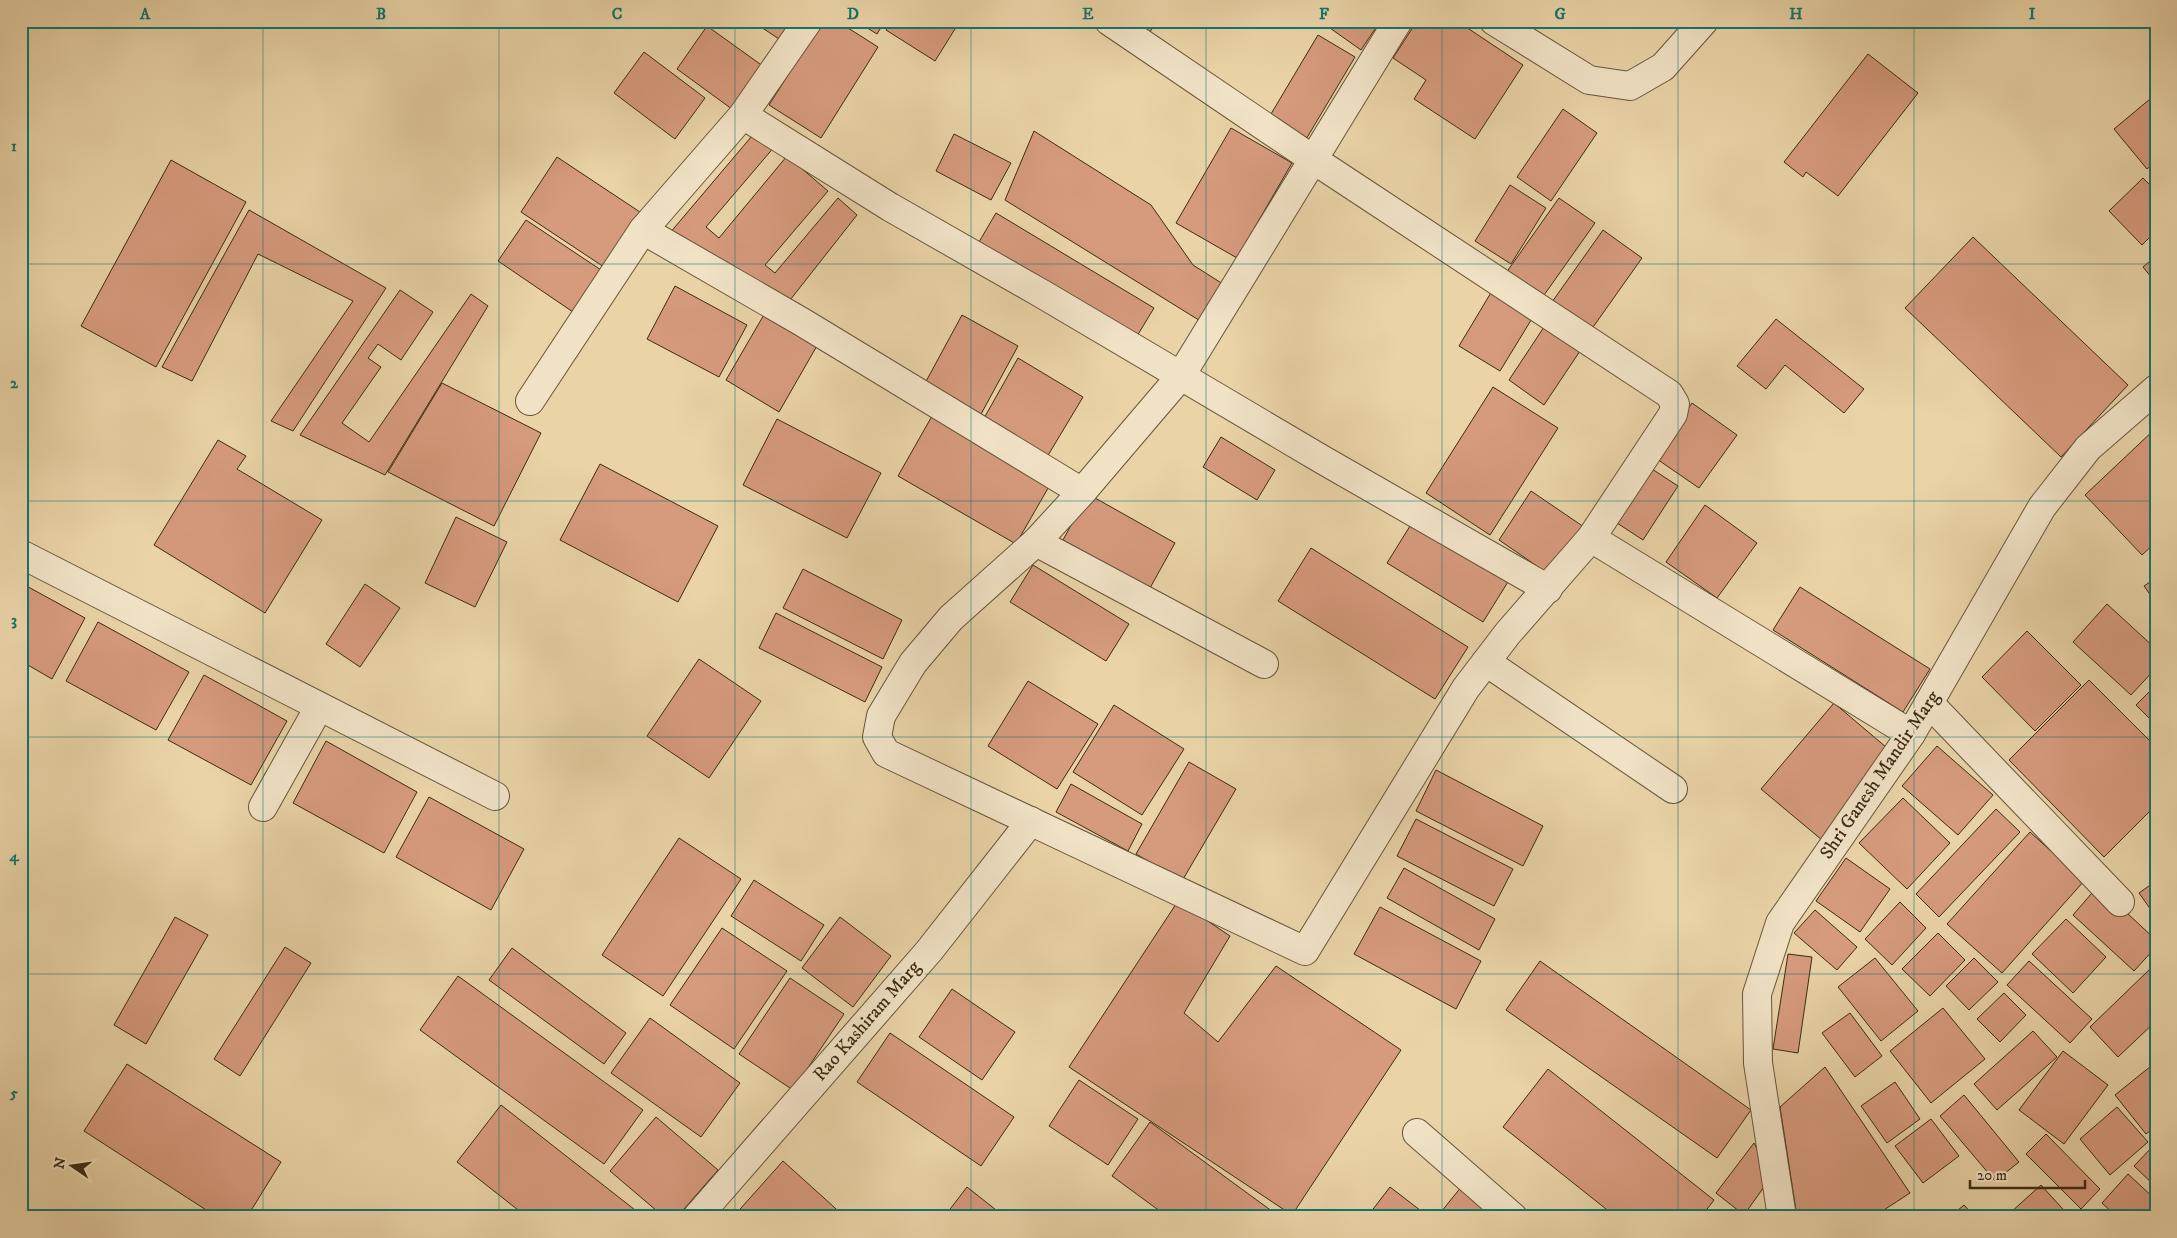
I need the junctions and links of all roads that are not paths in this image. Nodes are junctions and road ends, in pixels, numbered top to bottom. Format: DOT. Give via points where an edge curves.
graph roads {
  1 [pos="808,21"];
  2 [pos="1109,21"];
  3 [pos="1398,21"];
  4 [pos="1494,21"];
  5 [pos="1704,21"];
  6 [pos="743,114"];
  7 [pos="1314,160"];
  8 [pos="643,230"];
  9 [pos="1180,377"];
  10 [pos="2156,389"];
  11 [pos="530,401"];
  12 [pos="1082,492"];
  13 [pos="1591,538"];
  14 [pos="1036,542"];
  15 [pos="21,554"];
  16 [pos="1548,589"];
  17 [pos="1486,662"];
  18 [pos="1264,664"];
  19 [pos="1929,703"];
  20 [pos="319,707"];
  21 [pos="1911,734"];
  22 [pos="1673,789"];
  23 [pos="496,796"];
  24 [pos="263,807"];
  25 [pos="1031,821"];
  26 [pos="2120,902"];
  27 [pos="1417,1133"];
  28 [pos="697,1217"];
  29 [pos="1513,1217"];
  30 [pos="1782,1217"];
  1 -- 6 [label="street"];
  2 -- 7 [label="street"];
  3 -- 7 [label="street"];
  4 -- 5 [label="street" via="1589,80 1630,86 1663,67"];
  6 -- 8 [label="street"];
  6 -- 9 [label="street" via="890,207"];
  7 -- 9 [label="street"];
  7 -- 13 [label="street" via="1669,394 1675,404 1673,414"];
  8 -- 11 [label="street"];
  8 -- 12 [label="street"];
  9 -- 12 [label="street"];
  9 -- 16 [label="street"];
  10 -- 19 [label="street, Shri Ganesh Mandir Marg" via="2088,448 2042,507"];
  12 -- 14 [label="street"];
  13 -- 16 [label="street"];
  13 -- 21 [label="street"];
  14 -- 18 [label="street"];
  14 -- 25 [label="street" via="950,618 913,663 881,716 877,737 886,753"];
  15 -- 20 [label="street"];
  16 -- 17 [label="street"];
  17 -- 22 [label="street"];
  17 -- 25 [label="street" via="1466,688 1305,950"];
  19 -- 21 [label="street, Shri Ganesh Mandir Marg"];
  19 -- 26 [label="street"];
  20 -- 23 [label="street"];
  20 -- 24 [label="street"];
  21 -- 30 [label="street, Shri Ganesh Mandir Marg" via="1780,923 1757,994 1758,1063"];
  25 -- 28 [label="street, Rao Kashiram Marg" via="929,951"];
  27 -- 29 [label="street"];
}
